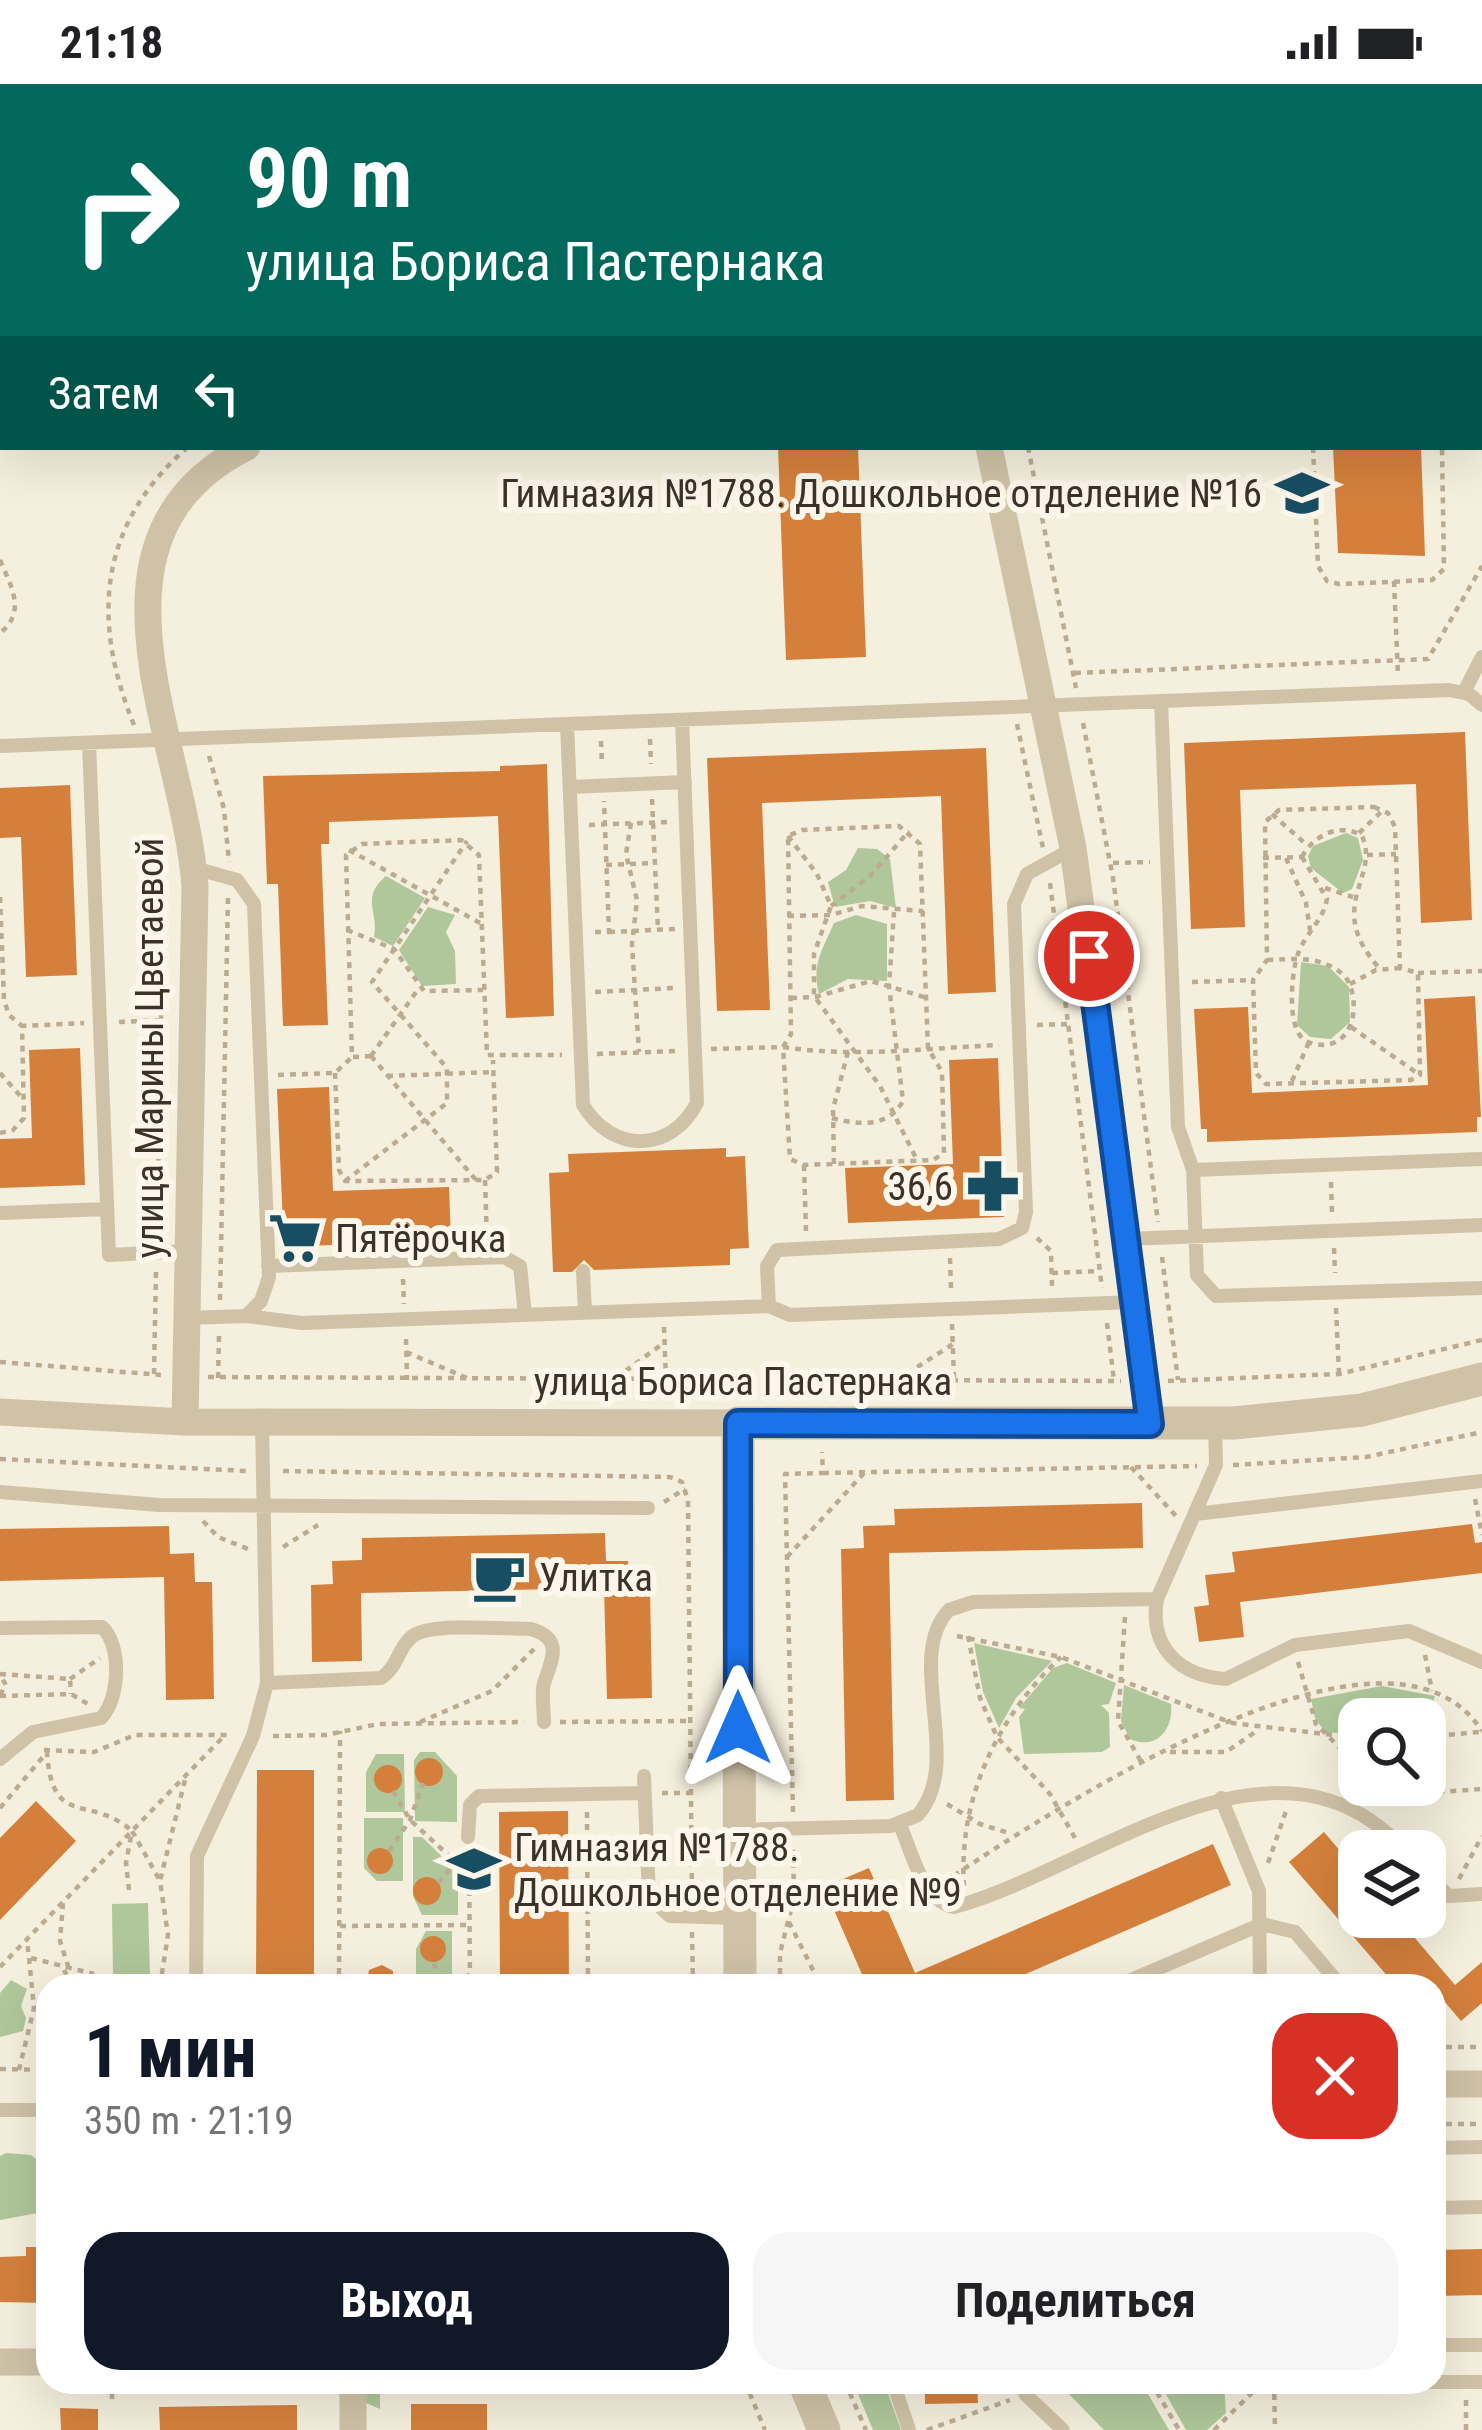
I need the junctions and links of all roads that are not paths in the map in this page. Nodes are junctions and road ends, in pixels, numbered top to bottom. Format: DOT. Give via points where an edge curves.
graph roads {
  1 [pos="243,450"];
  2 [pos="990,450"];
  3 [pos="1482,657"];
  4 [pos="1464,692"];
  5 [pos="1161,701"];
  6 [pos="1482,705"];
  7 [pos="1043,706"];
  8 [pos="682,720"];
  9 [pos="567,724"];
  10 [pos="170,740"];
  11 [pos="89,743"];
  12 [pos="0,746"];
  13 [pos="685,782"];
  14 [pos="570,787"];
  15 [pos="1073,848"];
  16 [pos="194,868"];
  17 [pos="1482,1159"];
  18 [pos="1193,1170"];
  19 [pos="107,1209"];
  20 [pos="0,1213"];
  21 [pos="1482,1225"];
  22 [pos="1196,1236"];
  23 [pos="1126,1240"];
  24 [pos="188,1251"];
  25 [pos="268,1266"];
  26 [pos="584,1271"];
  27 [pos="1482,1288"];
  28 [pos="1135,1302"];
  29 [pos="769,1306"];
  30 [pos="585,1313"];
  31 [pos="525,1315"];
  32 [pos="246,1316"];
  33 [pos="187,1318"];
  34 [pos="1482,1379"];
  35 [pos="0,1412"];
  36 [pos="184,1422"];
  37 [pos="262,1422"];
  38 [pos="738,1423"];
  39 [pos="1150,1424"];
  40 [pos="1214,1424"];
  41 [pos="1478,1481"];
  42 [pos="0,1492"];
  43 [pos="263,1503"];
  44 [pos="648,1508"];
  45 [pos="1191,1522"];
  46 [pos="1157,1599"];
  47 [pos="0,1628"];
  48 [pos="1482,1662"];
  49 [pos="267,1683"];
  50 [pos="544,1722"];
  51 [pos="0,1760"];
  52 [pos="644,1776"];
  53 [pos="644,1793"];
  54 [pos="1221,1798"];
  55 [pos="900,1825"];
  56 [pos="738,1829"];
  57 [pos="1382,1830"];
  58 [pos="469,1837"];
  59 [pos="1446,1892"];
  60 [pos="1482,1894"];
  61 [pos="738,1918"];
  62 [pos="1262,1924"];
  63 [pos="196,1974"];
  64 [pos="740,1974"];
  65 [pos="1146,1974"];
  66 [pos="1260,1974"];
  67 [pos="1332,1974"];
  68 [pos="1446,2084"];
  69 [pos="1482,2084"];
  70 [pos="0,2110"];
  71 [pos="36,2110"];
  72 [pos="1482,2147"];
  73 [pos="1446,2148"];
  74 [pos="1482,2207"];
  75 [pos="1446,2208"];
  76 [pos="1446,2344"];
  77 [pos="1482,2344"];
  78 [pos="0,2362"];
  79 [pos="36,2362"];
  80 [pos="1482,2382"];
  81 [pos="1446,2383"];
  82 [pos="353,2394"];
  83 [pos="809,2394"];
  84 [pos="897,2394"];
  85 [pos="1029,2394"];
  86 [pos="352,2430"];
  87 [pos="824,2430"];
  88 [pos="909,2430"];
  89 [pos="1063,2430"];
  1 -- 10 [label="street, улица Марины Цветаевой" via="201,478 164,528 147,581 146,635"];
  2 -- 7 [label="street"];
  3 -- 4 [label="lane"];
  4 -- 5 [label="lane"];
  4 -- 6 [label="lane"];
  5 -- 7 [label="lane"];
  5 -- 18 [label="lane" via="1178,1127"];
  7 -- 8 [label="lane"];
  7 -- 15 [label="street"];
  8 -- 9 [label="lane"];
  8 -- 13 [label="lane"];
  9 -- 10 [label="lane"];
  9 -- 14 [label="lane"];
  10 -- 11 [label="lane"];
  10 -- 16 [label="street, улица Марины Цветаевой"];
  11 -- 12 [label="lane"];
  11 -- 19 [label="lane"];
  13 -- 14 [label="lane"];
  13 -- 14 [label="lane" via="697,1103 656,1141 638,1143 607,1134 583,1105"];
  15 -- 23 [label="street"];
  15 -- 29 [label="lane" via="1027,874 1014,904 1022,1228 999,1239 786,1247 767,1266"];
  16 -- 24 [label="street, улица Марины Цветаевой"];
  16 -- 25 [label="lane" via="244,885 254,904"];
  17 -- 18 [label="lane"];
  18 -- 22 [label="lane"];
  19 -- 20 [label="lane"];
  19 -- 24 [label="lane" via="109,1255"];
  21 -- 22 [label="lane"];
  22 -- 23 [label="lane"];
  22 -- 27 [label="lane" via="1197,1275 1216,1295"];
  23 -- 28 [label="street"];
  24 -- 33 [label="street, улица Марины Цветаевой"];
  25 -- 31 [label="lane" via="504,1257 520,1267"];
  25 -- 32 [label="lane" via="265,1294"];
  26 -- 30 [label="lane"];
  28 -- 29 [label="lane" via="790,1315"];
  28 -- 39 [label="street"];
  29 -- 30 [label="lane"];
  30 -- 31 [label="lane"];
  31 -- 32 [label="lane" via="302,1323"];
  32 -- 33 [label="lane"];
  33 -- 36 [label="street, улица Марины Цветаевой"];
  34 -- 40 [label="street, улица Бориса Пастернака" via="1362,1410"];
  35 -- 36 [label="street, улица Бориса Пастернака"];
  36 -- 37 [label="street, улица Бориса Пастернака"];
  37 -- 38 [label="street, улица Бориса Пастернака"];
  37 -- 43 [label="lane"];
  38 -- 39 [label="street, улица Бориса Пастернака"];
  38 -- 56 [label="street"];
  39 -- 40 [label="street, улица Бориса Пастернака"];
  40 -- 45 [label="lane" via="1216,1465"];
  41 -- 45 [label="lane"];
  42 -- 43 [label="lane" via="159,1505"];
  43 -- 44 [label="lane"];
  43 -- 49 [label="lane"];
  45 -- 46 [label="lane"];
  46 -- 48 [label="lane" via="1154,1618 1168,1655 1203,1677 1250,1671 1294,1645 1420,1632"];
  46 -- 55 [label="lane" via="959,1604 941,1618 933,1636 934,1792"];
  47 -- 51 [label="lane" via="96,1625 113,1646 114,1696 101,1718 44,1727"];
  49 -- 50 [label="lane" via="381,1678 409,1640 428,1631 531,1629 554,1646"];
  49 -- 63 [label="lane" via="253,1736 197,1856"];
  52 -- 53 [label="lane"];
  53 -- 58 [label="lane" via="479,1796 470,1805"];
  53 -- 61 [label="lane" via="649,1897 670,1916"];
  54 -- 55 [label="lane" via="966,1904 942,1905 929,1892"];
  54 -- 57 [label="lane" via="1291,1794 1367,1816"];
  54 -- 62 [label="lane" via="1258,1891"];
  55 -- 56 [label="lane"];
  56 -- 61 [label="street"];
  59 -- 60 [label="lane"];
  61 -- 64 [label="street"];
  62 -- 65 [label="lane"];
  62 -- 66 [label="lane"];
  62 -- 67 [label="lane" via="1295,1932"];
  68 -- 69 [label="street"];
  70 -- 71 [label="lane"];
  72 -- 73 [label="lane"];
  74 -- 75 [label="lane"];
  76 -- 77 [label="lane"];
  78 -- 79 [label="street"];
  80 -- 81 [label="lane"];
  82 -- 86 [label="street"];
  83 -- 87 [label="street"];
  84 -- 88 [label="lane"];
  85 -- 89 [label="lane"];
}
